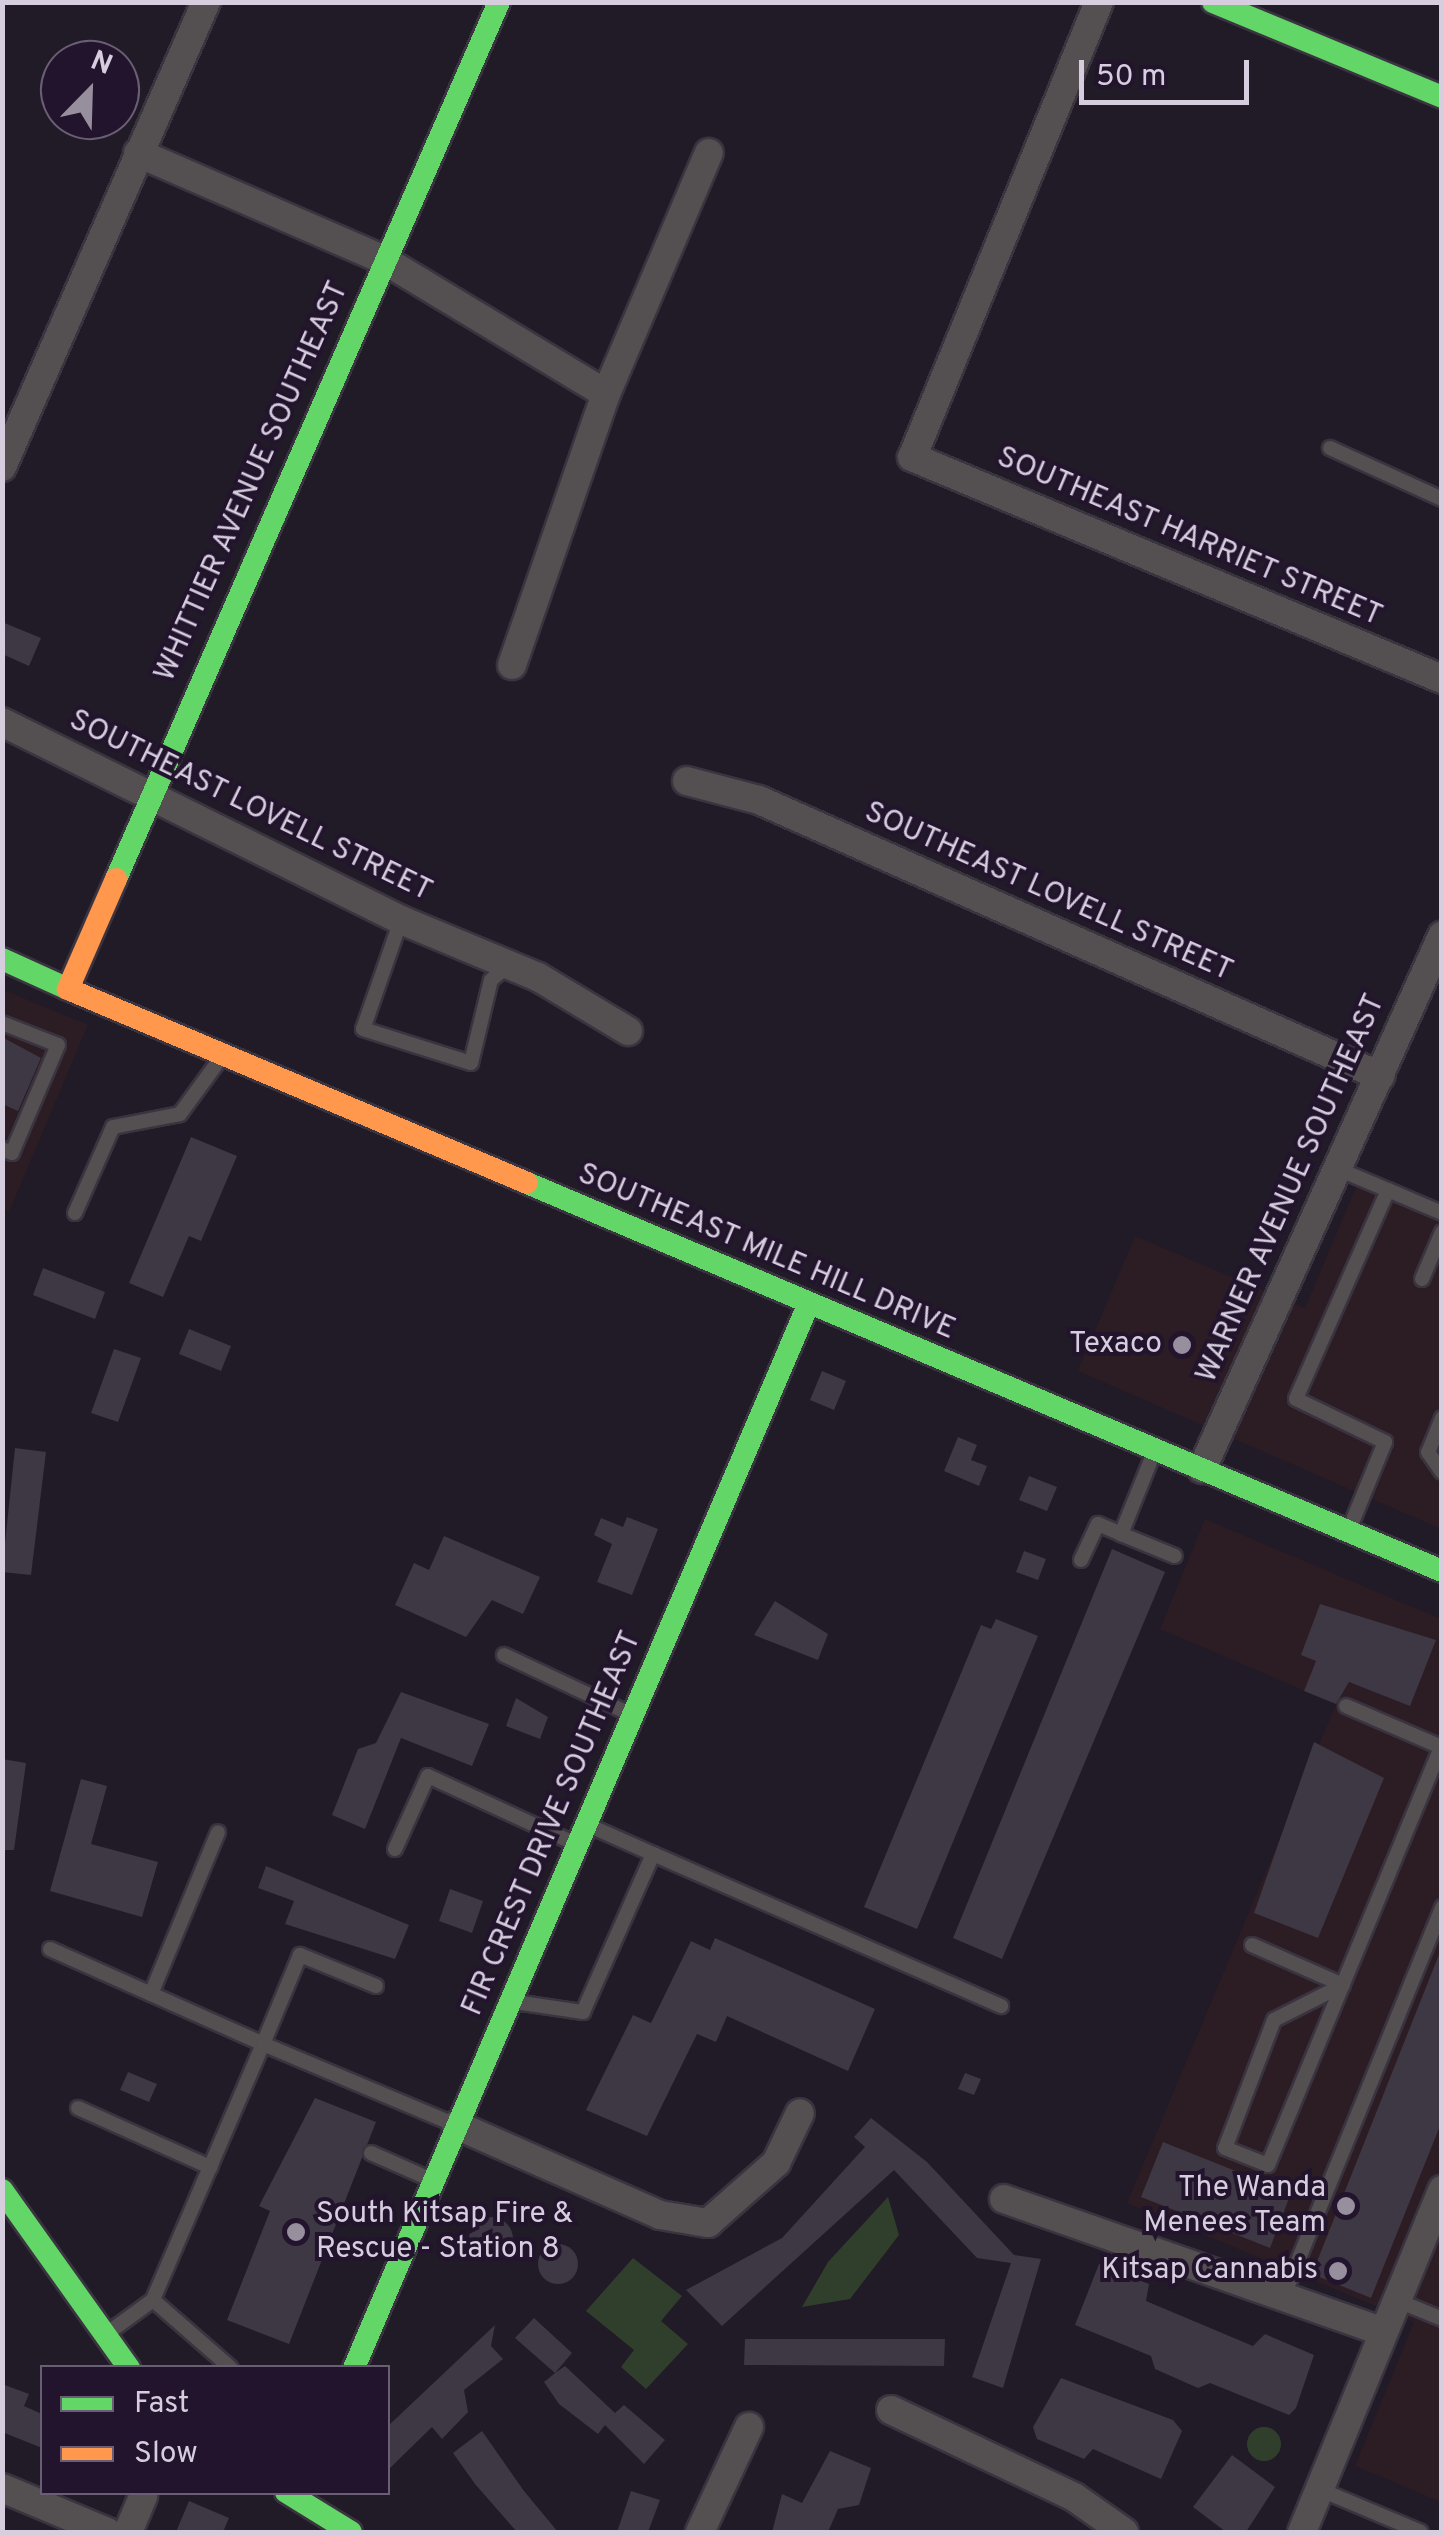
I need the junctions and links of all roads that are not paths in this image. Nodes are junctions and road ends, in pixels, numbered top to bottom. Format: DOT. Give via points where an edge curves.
graph roads {
  1 [pos="206,2"];
  2 [pos="499,2"];
  3 [pos="1099,2"];
  4 [pos="1212,2"];
  5 [pos="1442,96"];
  6 [pos="138,154"];
  7 [pos="709,154"];
  8 [pos="384,260"];
  9 [pos="606,394"];
  10 [pos="1330,448"];
  11 [pos="2,466"];
  12 [pos="1442,499"];
  13 [pos="512,665"];
  14 [pos="1442,679"];
  15 [pos="2,722"];
  16 [pos="686,781"];
  17 [pos="150,791"];
  18 [pos="401,920"];
  19 [pos="1442,936"];
  20 [pos="2,959"];
  21 [pos="509,965"];
  22 [pos="1435,970"];
  23 [pos="68,989"];
  24 [pos="2,1022"];
  25 [pos="628,1031"];
  26 [pos="224,1055"];
  27 [pos="1380,1076"];
  28 [pos="2,1149"];
  29 [pos="1338,1169"];
  30 [pos="1388,1190"];
  31 [pos="75,1212"];
  32 [pos="1442,1213"];
  33 [pos="1442,1232"];
  34 [pos="1422,1279"];
  35 [pos="808,1304"];
  36 [pos="1442,1418"];
  37 [pos="1155,1449"];
  38 [pos="1202,1469"];
  39 [pos="1442,1472"];
  40 [pos="1348,1532"];
  41 [pos="1121,1534"];
  42 [pos="1175,1556"];
  43 [pos="1082,1560"];
  44 [pos="1442,1571"];
  45 [pos="504,1655"];
  46 [pos="1346,1706"];
  47 [pos="632,1715"];
  48 [pos="1441,1746"];
  49 [pos="218,1832"];
  50 [pos="581,1834"];
  51 [pos="395,1850"];
  52 [pos="654,1854"];
  53 [pos="1442,1907"];
  54 [pos="1252,1945"];
  55 [pos="50,1949"];
  56 [pos="1342,1985"];
  57 [pos="376,1986"];
  58 [pos="152,1994"];
  59 [pos="509,2002"];
  60 [pos="1001,2006"];
  61 [pos="264,2044"];
  62 [pos="78,2108"];
  63 [pos="800,2113"];
  64 [pos="456,2125"];
  65 [pos="371,2153"];
  66 [pos="210,2167"];
  67 [pos="433,2180"];
  68 [pos="2,2190"];
  69 [pos="1442,2190"];
  70 [pos="1004,2199"];
  71 [pos="1284,2295"];
  72 [pos="153,2300"];
  73 [pos="1396,2300"];
  74 [pos="1442,2319"];
  75 [pos="1383,2332"];
  76 [pos="104,2336"];
  77 [pos="127,2365"];
  78 [pos="227,2365"];
  79 [pos="355,2365"];
  80 [pos="891,2410"];
  81 [pos="749,2426"];
  82 [pos="2,2488"];
  83 [pos="1321,2490"];
  84 [pos="295,2495"];
  85 [pos="144,2496"];
  86 [pos="1307,2531"];
  87 [pos="108,2532"];
  88 [pos="128,2532"];
  89 [pos="284,2532"];
  90 [pos="351,2532"];
  91 [pos="700,2532"];
  92 [pos="1124,2532"];
  93 [pos="1422,2532"];
  1 -- 6 [label="street"];
  2 -- 8 [label="street, WHITTIER AVENUE SOUTHEAST"];
  3 -- 14 [label="street, SOUTHEAST HARRIET STREET" via="912,457"];
  4 -- 5 [label="street"];
  6 -- 8 [label="street"];
  6 -- 11 [label="street"];
  7 -- 9 [label="street"];
  8 -- 9 [label="street"];
  8 -- 17 [label="street, WHITTIER AVENUE SOUTHEAST"];
  9 -- 13 [label="street"];
  10 -- 12 [label="lane"];
  15 -- 17 [label="street, SOUTHEAST LOVELL STREET"];
  16 -- 27 [label="street, SOUTHEAST LOVELL STREET" via="760,800"];
  17 -- 18 [label="street, SOUTHEAST LOVELL STREET"];
  17 -- 23 [label="street, WHITTIER AVENUE SOUTHEAST"];
  18 -- 21 [label="street, SOUTHEAST LOVELL STREET"];
  18 -- 21 [label="lane" via="363,1029 472,1063 491,980"];
  19 -- 22 [label="street, WARNER AVENUE SOUTHEAST"];
  20 -- 23 [label="street, SOUTHEAST MILE HILL DRIVE"];
  21 -- 25 [label="street, SOUTHEAST LOVELL STREET"];
  22 -- 27 [label="street, WARNER AVENUE SOUTHEAST"];
  23 -- 26 [label="street, SOUTHEAST MILE HILL DRIVE"];
  24 -- 28 [label="lane" via="58,1044 12,1153"];
  26 -- 31 [label="lane" via="180,1114 112,1126"];
  26 -- 35 [label="street, SOUTHEAST MILE HILL DRIVE"];
  27 -- 29 [label="street, WARNER AVENUE SOUTHEAST"];
  29 -- 30 [label="lane"];
  29 -- 38 [label="street, WARNER AVENUE SOUTHEAST"];
  30 -- 32 [label="lane"];
  30 -- 40 [label="lane" via="1296,1399 1385,1442"];
  33 -- 34 [label="lane"];
  35 -- 37 [label="street, SOUTHEAST MILE HILL DRIVE"];
  35 -- 47 [label="street, FIR CREST DRIVE SOUTHEAST"];
  36 -- 39 [label="lane" via="1428,1452"];
  37 -- 38 [label="street, SOUTHEAST MILE HILL DRIVE"];
  37 -- 41 [label="lane"];
  38 -- 40 [label="street, SOUTHEAST MILE HILL DRIVE"];
  40 -- 44 [label="street, SOUTHEAST MILE HILL DRIVE"];
  41 -- 42 [label="lane"];
  41 -- 43 [label="lane" via="1098,1524"];
  45 -- 47 [label="lane"];
  46 -- 48 [label="lane"];
  47 -- 50 [label="street, FIR CREST DRIVE SOUTHEAST"];
  48 -- 56 [label="lane"];
  49 -- 58 [label="lane"];
  50 -- 51 [label="lane" via="428,1776"];
  50 -- 52 [label="lane"];
  50 -- 59 [label="street, FIR CREST DRIVE SOUTHEAST"];
  52 -- 59 [label="lane" via="583,2012"];
  52 -- 60 [label="lane"];
  53 -- 71 [label="lane"];
  54 -- 56 [label="lane"];
  55 -- 58 [label="lane"];
  56 -- 56 [label="lane" via="1268,2166 1225,2148 1274,2020"];
  57 -- 61 [label="lane" via="300,1955"];
  58 -- 61 [label="lane"];
  59 -- 64 [label="street, FIR CREST DRIVE SOUTHEAST"];
  61 -- 64 [label="lane"];
  61 -- 66 [label="lane"];
  62 -- 66 [label="lane"];
  63 -- 64 [label="street" via="776,2163 708,2223 660,2215"];
  64 -- 67 [label="street, FIR CREST DRIVE SOUTHEAST"];
  65 -- 67 [label="lane"];
  66 -- 72 [label="lane"];
  67 -- 79 [label="street, FIR CREST DRIVE SOUTHEAST"];
  68 -- 76 [label="street"];
  69 -- 73 [label="street"];
  70 -- 71 [label="street"];
  71 -- 75 [label="street"];
  72 -- 76 [label="lane"];
  72 -- 78 [label="lane"];
  73 -- 74 [label="lane"];
  73 -- 75 [label="street"];
  75 -- 83 [label="street"];
  76 -- 77 [label="street"];
  80 -- 92 [label="street" via="1074,2496"];
  81 -- 91 [label="street"];
  82 -- 87 [label="street"];
  83 -- 86 [label="street"];
  83 -- 93 [label="lane"];
  84 -- 89 [label="street"];
  84 -- 90 [label="street"];
  85 -- 88 [label="street"];
}
